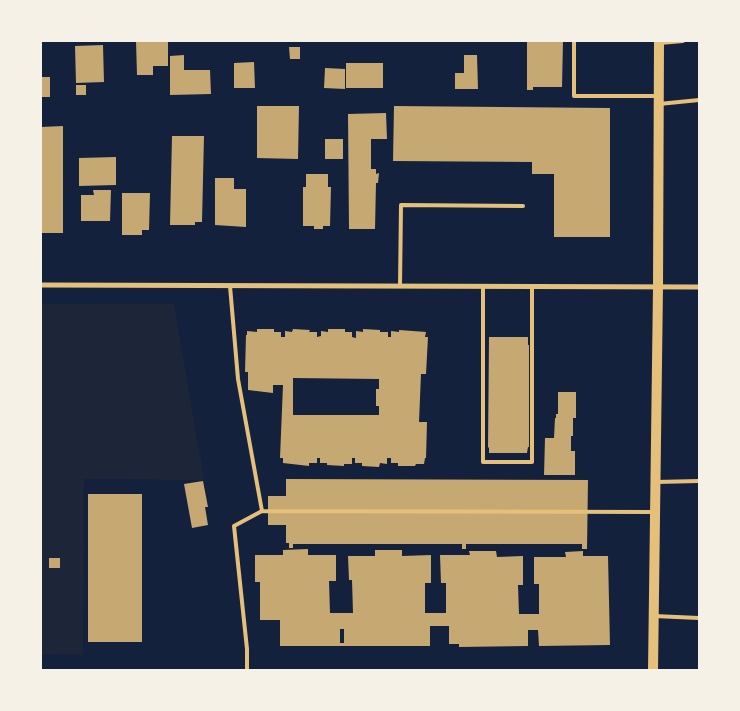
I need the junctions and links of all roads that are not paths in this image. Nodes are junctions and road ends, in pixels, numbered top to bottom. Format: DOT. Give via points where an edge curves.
graph roads {
  1 [pos="574,41"];
  2 [pos="683,41"];
  3 [pos="659,42"];
  4 [pos="658,100"];
  5 [pos="699,100"];
  6 [pos="523,206"];
  7 [pos="41,286"];
  8 [pos="230,286"];
  9 [pos="400,286"];
  10 [pos="482,286"];
  11 [pos="532,287"];
  12 [pos="658,287"];
  13 [pos="699,287"];
  14 [pos="699,481"];
  15 [pos="656,482"];
  16 [pos="262,511"];
  17 [pos="655,512"];
  18 [pos="654,616"];
  19 [pos="699,618"];
  20 [pos="247,670"];
  21 [pos="653,670"];
  1 -- 4 [label="lane" via="574,96"];
  2 -- 3 [label="lane"];
  3 -- 4 [label="main road"];
  4 -- 5 [label="lane"];
  4 -- 12 [label="main road"];
  6 -- 9 [label="lane" via="401,205"];
  7 -- 8 [label="street"];
  8 -- 9 [label="street"];
  8 -- 16 [label="lane" via="238,379"];
  9 -- 10 [label="street"];
  10 -- 11 [label="street"];
  10 -- 11 [label="lane" via="483,462 532,462"];
  11 -- 12 [label="street"];
  12 -- 13 [label="street"];
  12 -- 15 [label="main road"];
  14 -- 15 [label="lane"];
  15 -- 17 [label="main road"];
  16 -- 17 [label="lane"];
  16 -- 20 [label="lane" via="234,526"];
  17 -- 18 [label="main road"];
  18 -- 19 [label="lane"];
  18 -- 21 [label="main road"];
}
